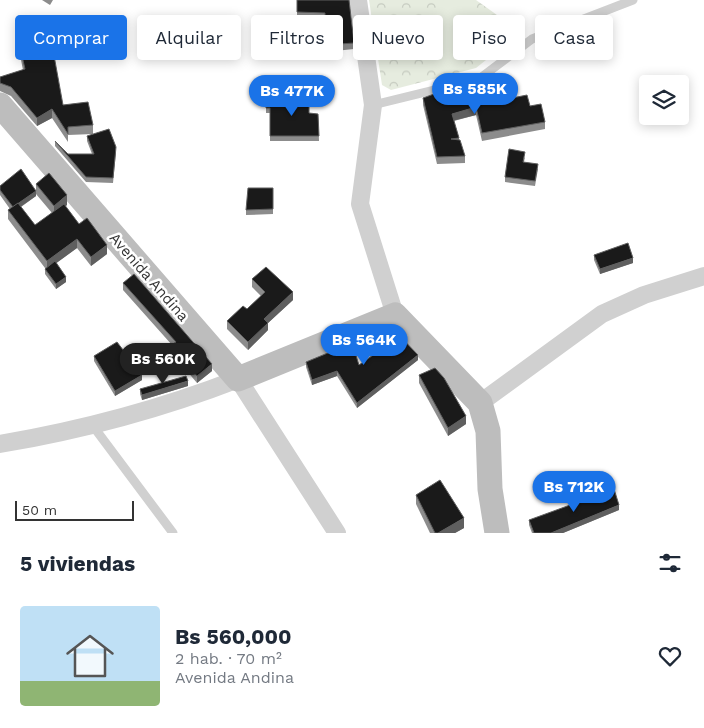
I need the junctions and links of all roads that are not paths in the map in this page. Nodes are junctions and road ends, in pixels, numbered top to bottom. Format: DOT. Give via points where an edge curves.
graph roads {
  1 [pos="358,0"];
  2 [pos="633,0"];
  3 [pos="0,104"];
  4 [pos="373,105"];
  5 [pos="704,276"];
  6 [pos="396,315"];
  7 [pos="238,379"];
  8 [pos="480,404"];
  9 [pos="94,426"];
  10 [pos="0,444"];
  11 [pos="173,533"];
  12 [pos="337,533"];
  13 [pos="498,533"];
  1 -- 4 [label="street"];
  2 -- 4 [label="lane" via="532,39 480,79"];
  3 -- 7 [label="street, Avenida Andina"];
  4 -- 6 [label="street" via="360,204"];
  5 -- 8 [label="street" via="644,295 602,314"];
  6 -- 7 [label="street"];
  6 -- 8 [label="street"];
  7 -- 9 [label="street" via="186,399"];
  7 -- 12 [label="street, Avenida Andina"];
  8 -- 13 [label="street" via="488,432 490,489"];
  9 -- 10 [label="street"];
  9 -- 11 [label="lane"];
}
